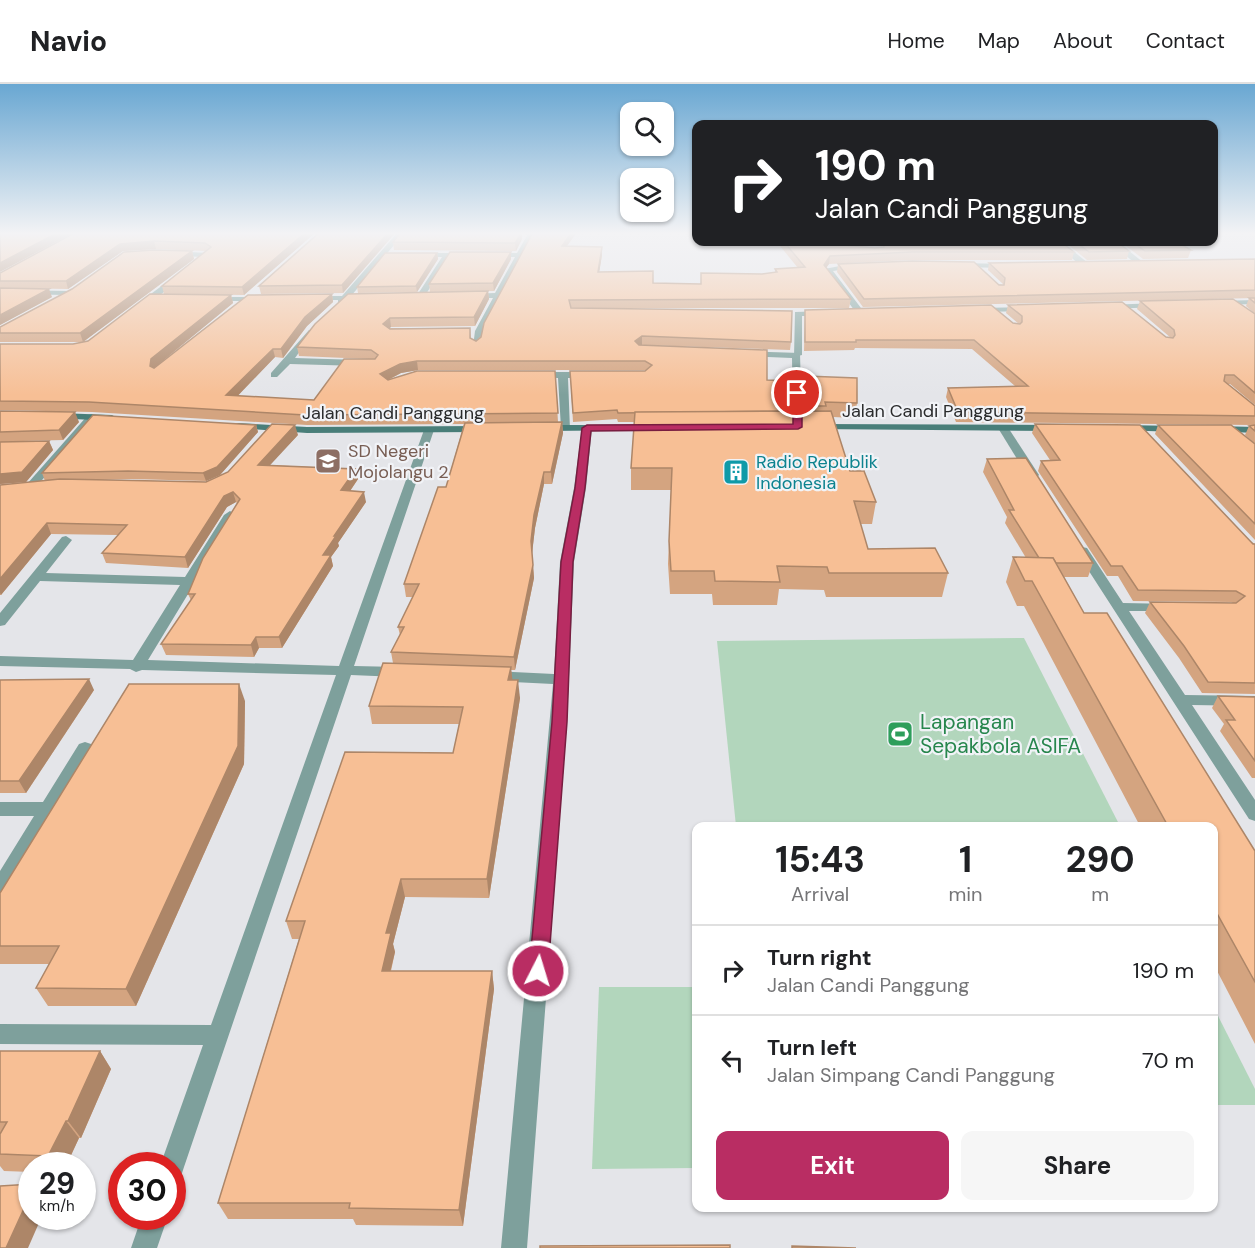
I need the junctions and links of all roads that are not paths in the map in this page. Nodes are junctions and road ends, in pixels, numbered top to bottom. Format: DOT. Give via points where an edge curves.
graph roads {
  1 [pos="167,286"];
  2 [pos="355,286"];
  3 [pos="427,286"];
  4 [pos="503,286"];
  5 [pos="841,286"];
  6 [pos="79,287"];
  7 [pos="0,292"];
  8 [pos="256,292"];
  9 [pos="71,293"];
  10 [pos="498,295"];
  11 [pos="410,297"];
  12 [pos="420,297"];
  13 [pos="430,297"];
  14 [pos="462,297"];
  15 [pos="152,298"];
  16 [pos="170,298"];
  17 [pos="302,298"];
  18 [pos="346,298"];
  19 [pos="378,298"];
  20 [pos="200,299"];
  21 [pos="247,299"];
  22 [pos="269,299"];
  23 [pos="1255,302"];
  24 [pos="1204,303"];
  25 [pos="1234,303"];
  26 [pos="51,304"];
  27 [pos="1170,304"];
  28 [pos="238,306"];
  29 [pos="338,306"];
  30 [pos="1124,306"];
  31 [pos="1101,307"];
  32 [pos="1031,309"];
  33 [pos="972,310"];
  34 [pos="994,310"];
  35 [pos="134,311"];
  36 [pos="860,312"];
  37 [pos="871,312"];
  38 [pos="839,313"];
  39 [pos="849,313"];
  40 [pos="1133,313"];
  41 [pos="786,314"];
  42 [pos="798,314"];
  43 [pos="1248,314"];
  44 [pos="1008,322"];
  45 [pos="312,329"];
  46 [pos="468,331"];
  47 [pos="479,331"];
  48 [pos="476,345"];
  49 [pos="734,353"];
  50 [pos="797,355"];
  51 [pos="288,361"];
  52 [pos="372,364"];
  53 [pos="274,375"];
  54 [pos="523,375"];
  55 [pos="563,375"];
  56 [pos="598,375"];
  57 [pos="48,416"];
  58 [pos="92,417"];
  59 [pos="127,419"];
  60 [pos="227,426"];
  61 [pos="786,427"];
  62 [pos="798,427"];
  63 [pos="532,428"];
  64 [pos="566,428"];
  65 [pos="587,428"];
  66 [pos="666,428"];
  67 [pos="1003,428"];
  68 [pos="1070,428"];
  69 [pos="1114,428"];
  70 [pos="1140,428"];
  71 [pos="270,429"];
  72 [pos="498,429"];
  73 [pos="1185,429"];
  74 [pos="1208,429"];
  75 [pos="1230,429"];
  76 [pos="429,430"];
  77 [pos="1255,430"];
  78 [pos="259,439"];
  79 [pos="1241,440"];
  80 [pos="1156,445"];
  81 [pos="53,484"];
  82 [pos="1042,490"];
  83 [pos="235,507"];
  84 [pos="1073,538"];
  85 [pos="66,540"];
  86 [pos="38,577"];
  87 [pos="188,581"];
  88 [pos="1117,607"];
  89 [pos="1178,608"];
  90 [pos="0,622"];
  91 [pos="0,661"];
  92 [pos="136,667"];
  93 [pos="344,670"];
  94 [pos="413,673"];
  95 [pos="481,676"];
  96 [pos="561,679"];
  97 [pos="1181,700"];
  98 [pos="1255,701"];
  99 [pos="85,748"];
  100 [pos="0,809"];
  101 [pos="48,809"];
  102 [pos="1255,814"];
  103 [pos="0,887"];
  104 [pos="0,1034"];
  105 [pos="218,1035"];
  106 [pos="177,1152"];
  107 [pos="150,1230"];
  108 [pos="144,1248"];
  109 [pos="514,1248"];
  1 -- 15 [label="street"];
  2 -- 18 [label="street"];
  3 -- 12 [label="street"];
  4 -- 10 [label="street"];
  5 -- 36 [label="street"];
  6 -- 9 [label="street"];
  7 -- 9 [label="street"];
  8 -- 21 [label="street"];
  9 -- 26 [label="street"];
  10 -- 14 [label="street"];
  10 -- 47 [label="street"];
  11 -- 12 [label="street"];
  12 -- 13 [label="street"];
  15 -- 16 [label="street"];
  15 -- 35 [label="street"];
  17 -- 18 [label="street"];
  18 -- 19 [label="street"];
  18 -- 29 [label="street"];
  20 -- 21 [label="street"];
  21 -- 22 [label="street"];
  21 -- 28 [label="street"];
  23 -- 25 [label="street"];
  24 -- 25 [label="street"];
  25 -- 43 [label="street"];
  27 -- 30 [label="street"];
  30 -- 31 [label="street"];
  30 -- 40 [label="street"];
  32 -- 34 [label="street"];
  33 -- 34 [label="street"];
  34 -- 44 [label="street"];
  36 -- 37 [label="street"];
  36 -- 39 [label="street"];
  38 -- 42 [label="street"];
  41 -- 42 [label="street"];
  42 -- 50 [label="street"];
  45 -- 51 [label="street"];
  46 -- 47 [label="street"];
  47 -- 48 [label="street"];
  49 -- 50 [label="street"];
  50 -- 62 [label="street"];
  51 -- 52 [label="street"];
  51 -- 53 [label="street"];
  54 -- 55 [label="street"];
  55 -- 56 [label="street"];
  55 -- 64 [label="street"];
  57 -- 58 [label="main road"];
  58 -- 59 [label="main road"];
  58 -- 81 [label="street" via="60,445 25,487"];
  60 -- 71 [label="main road, Jalan Candi Panggung"];
  61 -- 62 [label="main road, Jalan Candi Panggung"];
  62 -- 67 [label="main road, Jalan Candi Panggung"];
  63 -- 64 [label="main road"];
  64 -- 65 [label="main road"];
  65 -- 66 [label="main road"];
  65 -- 96 [label="street" via="567,562"];
  67 -- 68 [label="main road, Jalan Candi Panggung"];
  67 -- 82 [label="street"];
  69 -- 70 [label="main road"];
  70 -- 73 [label="main road"];
  70 -- 80 [label="street"];
  71 -- 76 [label="main road, Jalan Candi Panggung"];
  71 -- 78 [label="street"];
  72 -- 76 [label="main road, Jalan Candi Panggung"];
  74 -- 75 [label="main road"];
  75 -- 77 [label="main road"];
  75 -- 79 [label="street"];
  76 -- 93 [label="street"];
  83 -- 87 [label="street"];
  84 -- 88 [label="street"];
  85 -- 86 [label="street"];
  86 -- 87 [label="street"];
  86 -- 90 [label="street"];
  87 -- 92 [label="street"];
  88 -- 89 [label="street"];
  88 -- 97 [label="street"];
  91 -- 92 [label="street"];
  92 -- 93 [label="street"];
  93 -- 94 [label="street"];
  93 -- 105 [label="street"];
  95 -- 96 [label="street"];
  96 -- 109 [label="street"];
  97 -- 98 [label="street"];
  97 -- 102 [label="street"];
  99 -- 101 [label="street"];
  100 -- 101 [label="street"];
  101 -- 103 [label="street"];
  104 -- 105 [label="street"];
  105 -- 106 [label="street"];
  107 -- 108 [label="street"];
}
